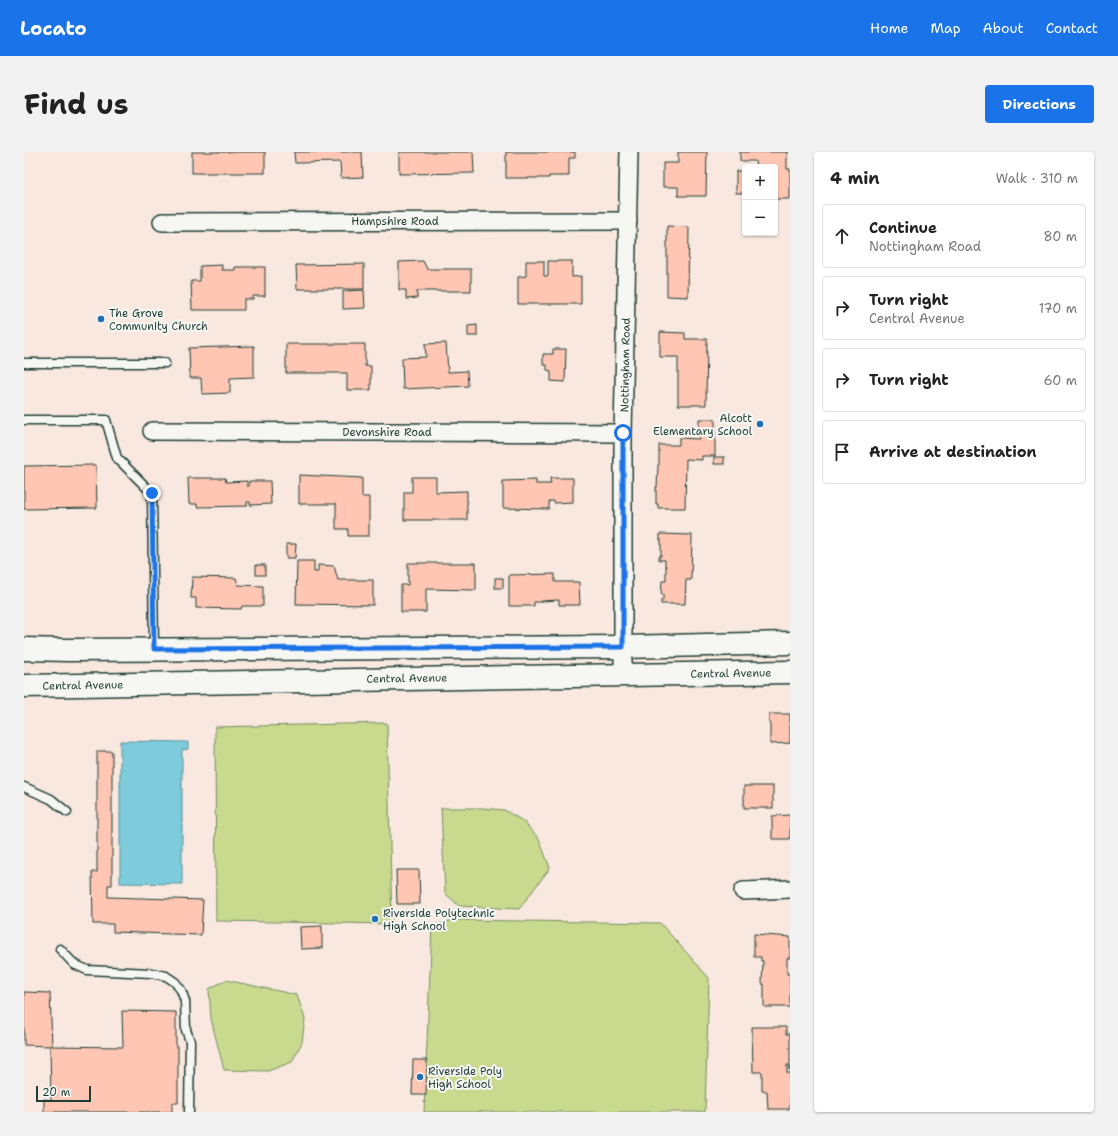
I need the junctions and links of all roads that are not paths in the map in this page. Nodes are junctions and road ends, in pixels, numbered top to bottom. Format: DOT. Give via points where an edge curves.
graph roads {
  1 [pos="629,152"];
  2 [pos="628,221"];
  3 [pos="162,222"];
  4 [pos="165,363"];
  5 [pos="24,364"];
  6 [pos="24,420"];
  7 [pos="152,431"];
  8 [pos="623,433"];
  9 [pos="790,643"];
  10 [pos="623,647"];
  11 [pos="24,649"];
  12 [pos="154,649"];
  13 [pos="790,672"];
  14 [pos="623,674"];
  15 [pos="24,686"];
  16 [pos="24,787"];
  17 [pos="67,812"];
  18 [pos="790,889"];
  19 [pos="742,890"];
  20 [pos="60,949"];
  21 [pos="189,1112"];
  1 -- 2 [label="street, Nottingham Road"];
  2 -- 3 [label="street, Hampshire Road"];
  2 -- 8 [label="street, Nottingham Road"];
  4 -- 5 [label="lane"];
  6 -- 12 [label="lane" via="106,420 117,458 152,493"];
  7 -- 8 [label="street, Devonshire Road"];
  8 -- 10 [label="street, Nottingham Road"];
  9 -- 10 [label="main road"];
  10 -- 12 [label="main road"];
  10 -- 14 [label="street, Nottingham Road"];
  11 -- 12 [label="main road"];
  13 -- 14 [label="main road, Central Avenue"];
  14 -- 15 [label="main road, Central Avenue"];
  16 -- 17 [label="lane" via="51,799"];
  18 -- 19 [label="street"];
  20 -- 21 [label="lane" via="74,964 87,970 151,973 166,976 175,982 185,1000 186,1030 190,1041"];
}
